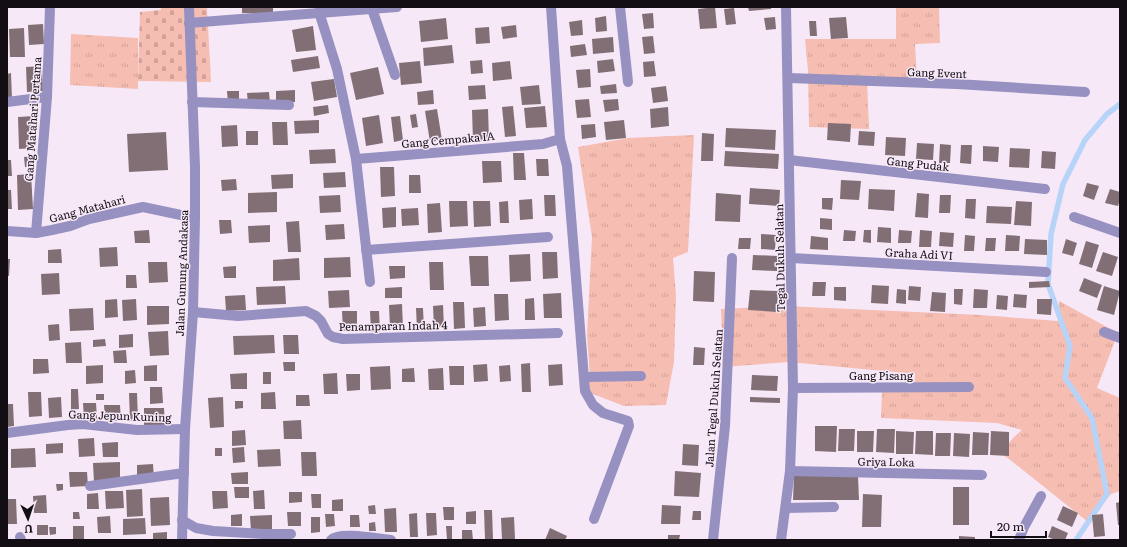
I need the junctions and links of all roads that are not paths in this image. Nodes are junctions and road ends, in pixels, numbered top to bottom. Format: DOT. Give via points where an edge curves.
graph roads {
  1 [pos="50,7"];
  2 [pos="189,7"];
  3 [pos="396,7"];
  4 [pos="551,7"];
  5 [pos="620,7"];
  6 [pos="786,7"];
  7 [pos="372,9"];
  8 [pos="319,12"];
  9 [pos="189,23"];
  10 [pos="395,75"];
  11 [pos="788,78"];
  12 [pos="628,82"];
  13 [pos="1085,92"];
  14 [pos="47,97"];
  15 [pos="7,102"];
  16 [pos="192,102"];
  17 [pos="289,105"];
  18 [pos="560,139"];
  19 [pos="356,159"];
  20 [pos="789,160"];
  21 [pos="1045,189"];
  22 [pos="1074,217"];
  23 [pos="195,218"];
  24 [pos="7,231"];
  25 [pos="36,232"];
  26 [pos="1120,233"];
  27 [pos="548,237"];
  28 [pos="366,250"];
  29 [pos="732,258"];
  30 [pos="791,258"];
  31 [pos="1046,272"];
  32 [pos="370,282"];
  33 [pos="193,312"];
  34 [pos="1104,332"];
  35 [pos="558,333"];
  36 [pos="1120,338"];
  37 [pos="640,376"];
  38 [pos="585,377"];
  39 [pos="969,387"];
  40 [pos="794,388"];
  41 [pos="185,429"];
  42 [pos="7,433"];
  43 [pos="790,471"];
  44 [pos="184,473"];
  45 [pos="982,475"];
  46 [pos="90,486"];
  47 [pos="1041,496"];
  48 [pos="834,507"];
  49 [pos="786,508"];
  50 [pos="594,519"];
  51 [pos="182,520"];
  52 [pos="291,534"];
  53 [pos="332,539"];
  54 [pos="182,540"];
  55 [pos="391,540"];
  56 [pos="713,540"];
  57 [pos="781,540"];
  58 [pos="1019,540"];
  1 -- 14 [label="street, Gang Matahari Pertama"];
  2 -- 9 [label="street, Jalan Gunung Andakasa"];
  3 -- 7 [label="street"];
  4 -- 18 [label="street"];
  5 -- 12 [label="street"];
  6 -- 11 [label="street, Tegal Dukuh Selatan"];
  7 -- 8 [label="street"];
  7 -- 10 [label="street"];
  8 -- 9 [label="street"];
  8 -- 19 [label="street" via="337,69"];
  9 -- 16 [label="street, Jalan Gunung Andakasa"];
  11 -- 13 [label="street, Gang Event"];
  11 -- 20 [label="street, Tegal Dukuh Selatan"];
  14 -- 15 [label="street"];
  14 -- 25 [label="street, Gang Matahari Pertama"];
  16 -- 17 [label="street"];
  16 -- 23 [label="street, Jalan Gunung Andakasa"];
  18 -- 19 [label="street, Gang Cempaka IA" via="543,144"];
  18 -- 38 [label="street" via="567,166"];
  19 -- 28 [label="street"];
  20 -- 21 [label="street, Gang Pudak"];
  20 -- 30 [label="street, Tegal Dukuh Selatan"];
  22 -- 26 [label="street"];
  23 -- 25 [label="street, Gang Matahari" via="143,207"];
  23 -- 33 [label="street, Jalan Gunung Andakasa"];
  24 -- 25 [label="street, Gang Matahari"];
  27 -- 28 [label="street"];
  28 -- 32 [label="street"];
  29 -- 56 [label="street, Jalan Tegal Dukuh Selatan" via="725,426"];
  30 -- 31 [label="street, Graha Adi VI"];
  30 -- 40 [label="street, Tegal Dukuh Selatan"];
  33 -- 35 [label="street, Penamparan Indah 4" via="238,316 306,311 321,321 328,334 344,340"];
  33 -- 41 [label="street, Jalan Gunung Andakasa"];
  34 -- 36 [label="street"];
  37 -- 38 [label="street"];
  38 -- 50 [label="street" via="586,391 592,405 603,413 628,421 629,426"];
  39 -- 40 [label="street, Gang Pisang"];
  40 -- 43 [label="street, Tegal Dukuh Selatan"];
  41 -- 42 [label="street, Gang Jepun Kuning" via="137,430 83,424"];
  41 -- 44 [label="street, Jalan Gunung Andakasa"];
  43 -- 45 [label="street, Griya Loka"];
  43 -- 49 [label="street, Tegal Dukuh Selatan"];
  44 -- 46 [label="street"];
  44 -- 51 [label="street, Jalan Gunung Andakasa"];
  47 -- 58 [label="street"];
  48 -- 49 [label="street"];
  49 -- 57 [label="street, Tegal Dukuh Selatan"];
  51 -- 52 [label="street" via="196,528 213,531"];
  51 -- 54 [label="street, Jalan Gunung Andakasa"];
  53 -- 55 [label="street" via="347,536"];
}
